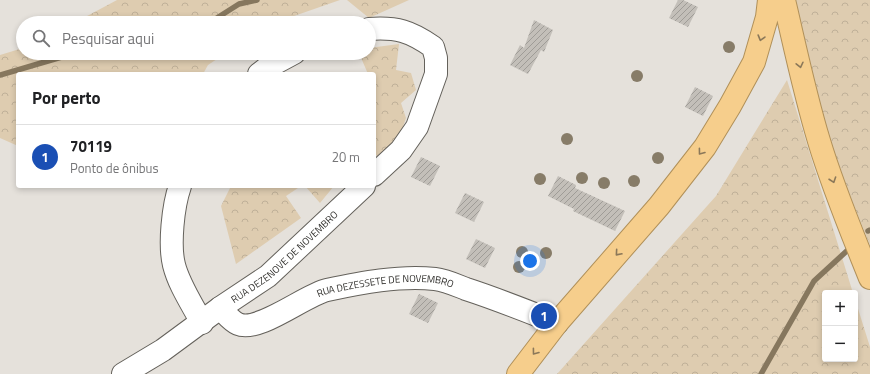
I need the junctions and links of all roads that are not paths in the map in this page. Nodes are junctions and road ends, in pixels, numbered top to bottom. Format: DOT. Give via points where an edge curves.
graph roads {
  1 [pos="769,0"];
  2 [pos="784,0"];
  3 [pos="376,29"];
  4 [pos="281,60"];
  5 [pos="262,72"];
  6 [pos="376,173"];
  7 [pos="179,188"];
  8 [pos="362,188"];
  9 [pos="870,278"];
  10 [pos="220,308"];
  11 [pos="202,323"];
  12 [pos="557,323"];
  13 [pos="123,374"];
  14 [pos="518,374"];
  1 -- 12 [label="highway, one-way" via="767,17 754,62 705,147 659,206"];
  2 -- 9 [label="highway, one-way" via="820,143 840,203"];
  3 -- 6 [label="street" via="388,28 421,38 433,47 436,58 436,74 417,126 401,150"];
  4 -- 5 [label="street"];
  7 -- 11 [label="street" via="175,200 172,234 174,264"];
  8 -- 10 [label="street, RUA DEZENOVE DE NOVEMBRO" via="268,276"];
  10 -- 11 [label="street, RUA DEZENOVE DE NOVEMBRO"];
  10 -- 12 [label="street, RUA DEZESSETE DE NOVEMBRO" via="240,325 259,323 318,292 391,279 436,279 506,302"];
  11 -- 13 [label="street, RUA DEZENOVE DE NOVEMBRO"];
  12 -- 14 [label="highway, one-way"];
}
